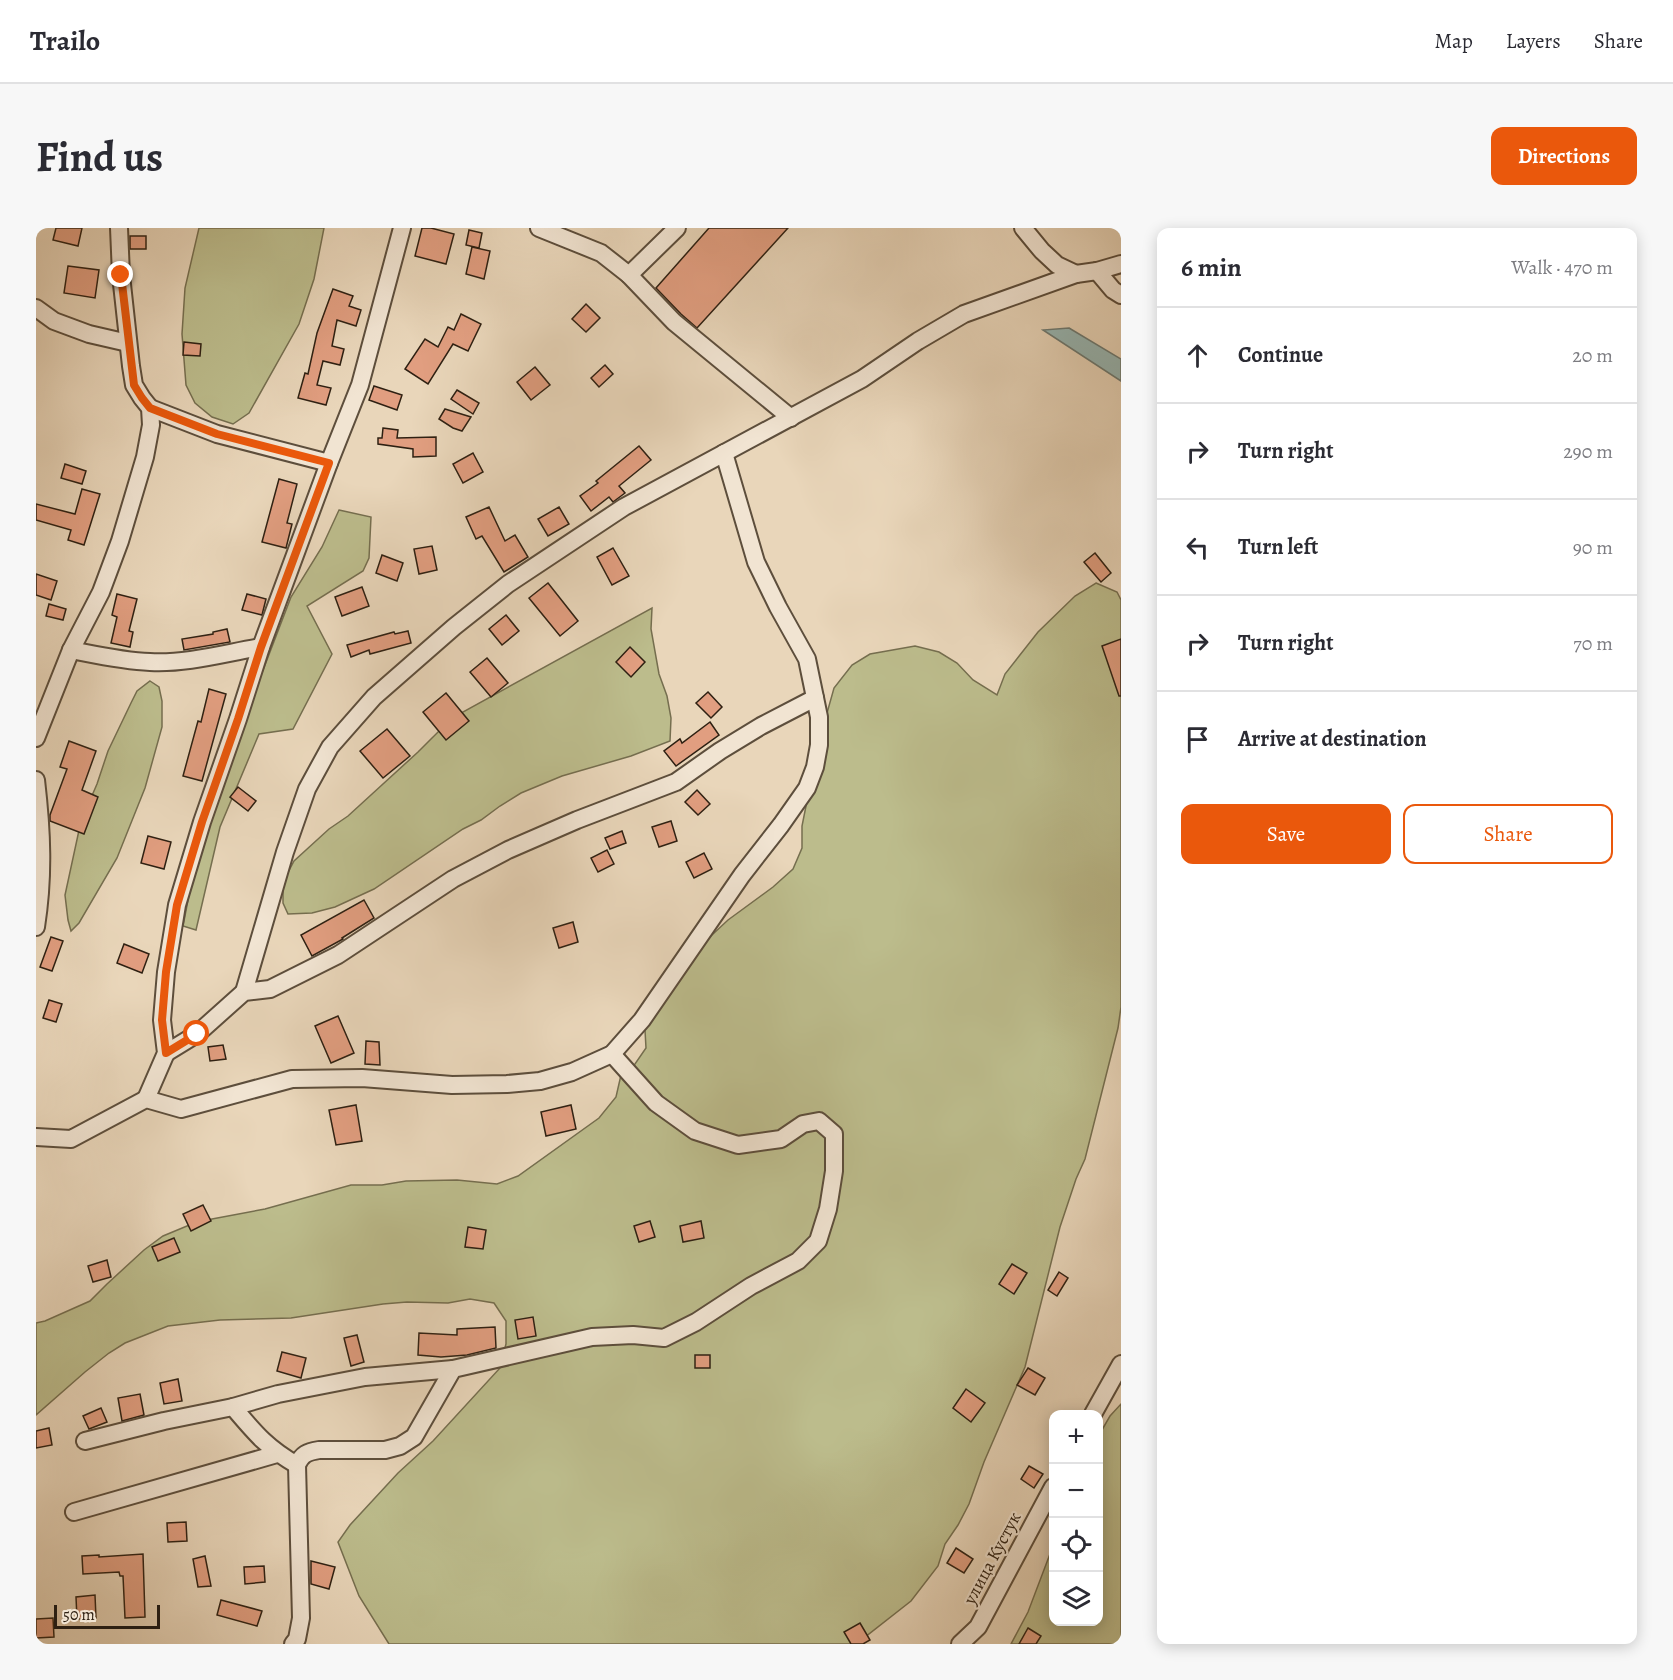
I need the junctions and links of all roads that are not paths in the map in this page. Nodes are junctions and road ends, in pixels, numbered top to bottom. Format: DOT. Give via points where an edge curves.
graph roads {
  1 [pos="119,228"];
  2 [pos="402,228"];
  3 [pos="539,228"];
  4 [pos="677,228"];
  5 [pos="1023,228"];
  6 [pos="1121,264"];
  7 [pos="1096,271"];
  8 [pos="1076,274"];
  9 [pos="629,275"];
  10 [pos="1121,295"];
  11 [pos="36,308"];
  12 [pos="128,343"];
  13 [pos="150,408"];
  14 [pos="791,418"];
  15 [pos="724,453"];
  16 [pos="329,463"];
  17 [pos="261,647"];
  18 [pos="71,650"];
  19 [pos="815,698"];
  20 [pos="36,738"];
  21 [pos="36,780"];
  22 [pos="36,927"];
  23 [pos="244,992"];
  24 [pos="166,1053"];
  25 [pos="612,1054"];
  26 [pos="146,1099"];
  27 [pos="36,1137"];
  28 [pos="1121,1364"];
  29 [pos="453,1369"];
  30 [pos="233,1407"];
  31 [pos="1095,1410"];
  32 [pos="85,1440"];
  33 [pos="278,1454"];
  34 [pos="297,1465"];
  35 [pos="1049,1494"];
  36 [pos="75,1512"];
  37 [pos="293,1644"];
  38 [pos="960,1644"];
  1 -- 12 [label="street"];
  2 -- 16 [label="street" via="360,385"];
  3 -- 9 [label="street" via="601,253"];
  4 -- 9 [label="street"];
  5 -- 8 [label="street" via="1057,265"];
  6 -- 7 [label="street"];
  7 -- 8 [label="street"];
  7 -- 10 [label="street"];
  8 -- 14 [label="street" via="964,314 862,379"];
  9 -- 14 [label="street" via="674,322"];
  11 -- 12 [label="street" via="54,321"];
  12 -- 13 [label="street" via="134,385"];
  13 -- 16 [label="street" via="217,434"];
  13 -- 18 [label="street" via="146,457 120,541"];
  14 -- 15 [label="street"];
  15 -- 19 [label="street" via="756,562 807,658"];
  15 -- 23 [label="street" via="624,507 508,584 374,697 330,747 307,789"];
  16 -- 17 [label="street"];
  17 -- 18 [label="street" via="190,660 151,662"];
  17 -- 24 [label="street" via="177,905 162,1020"];
  18 -- 20 [label="street"];
  19 -- 23 [label="street" via="761,726 676,782 508,850 453,879 338,955 270,989"];
  19 -- 25 [label="street" via="819,745 807,788 642,1020"];
  21 -- 22 [label="street" via="42,851"];
  23 -- 24 [label="street" via="197,1034"];
  24 -- 26 [label="street"];
  25 -- 26 [label="street" via="540,1081 452,1085 362,1078 292,1079 180,1109"];
  25 -- 29 [label="street" via="656,1103 695,1131 738,1145 781,1139 803,1124 819,1121 834,1134 834,1171 818,1241 798,1260 664,1338 592,1337"];
  26 -- 27 [label="street" via="71,1139"];
  28 -- 31 [label="street"];
  29 -- 30 [label="street" via="365,1377"];
  29 -- 34 [label="street" via="414,1437 400,1446 385,1450 308,1452"];
  30 -- 32 [label="street"];
  30 -- 33 [label="street"];
  33 -- 34 [label="street"];
  33 -- 36 [label="street"];
  34 -- 37 [label="street" via="301,1618"];
  35 -- 38 [label="street, улица Кустук" via="978,1627"];
}
